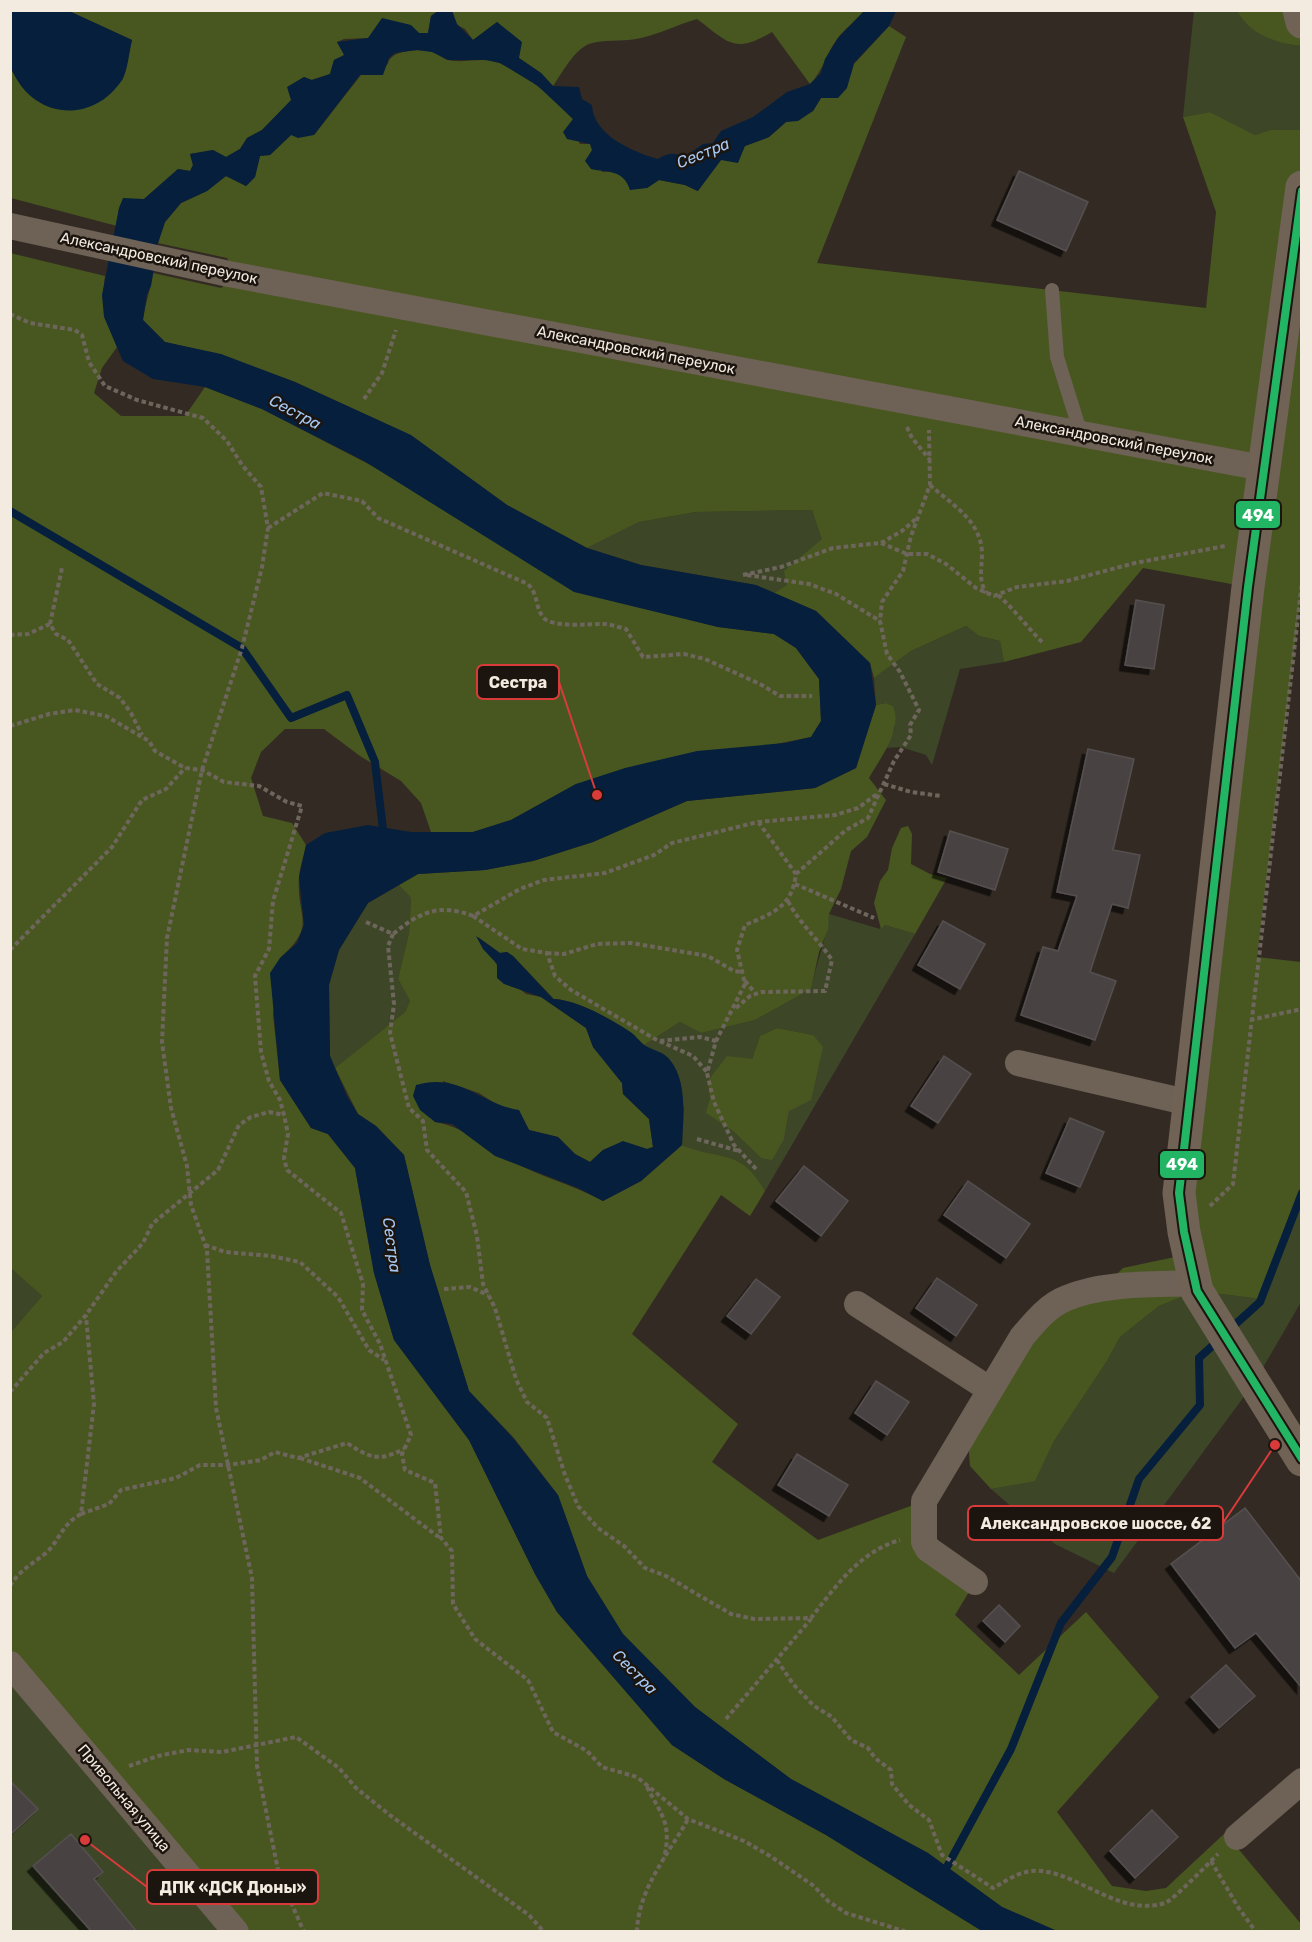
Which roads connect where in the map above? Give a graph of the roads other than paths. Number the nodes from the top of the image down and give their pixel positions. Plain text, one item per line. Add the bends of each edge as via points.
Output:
1 (1299, 10) edge
2 (1302, 22) edge
3 (1302, 187) edge
4 (10, 226) edge
5 (1052, 290) dead end
6 (1081, 434) junction
7 (1263, 468) junction
8 (1018, 1063) dead end
9 (1190, 1103) junction
10 (1202, 1296) junction
11 (857, 1304) dead end
12 (989, 1389) junction
13 (1302, 1460) edge
14 (975, 1582) dead end
15 (10, 1664) edge
16 (1302, 1781) edge
17 (1237, 1837) road end
18 (236, 1932) edge

1 - 2 street
3 - 7 street
4 - 6 street, Александровский переулок via 220,272
5 - 6 lane via 1057,357
6 - 7 street, Александровский переулок
7 - 9 street
8 - 9 street
9 - 10 street via 1179,1193 1184,1232
10 - 12 street via 1101,1290 1066,1298 1041,1316 1022,1337
10 - 13 street
11 - 12 street
12 - 14 street via 924,1501 924,1542 928,1549
15 - 18 street, Привольная улица
16 - 17 street

